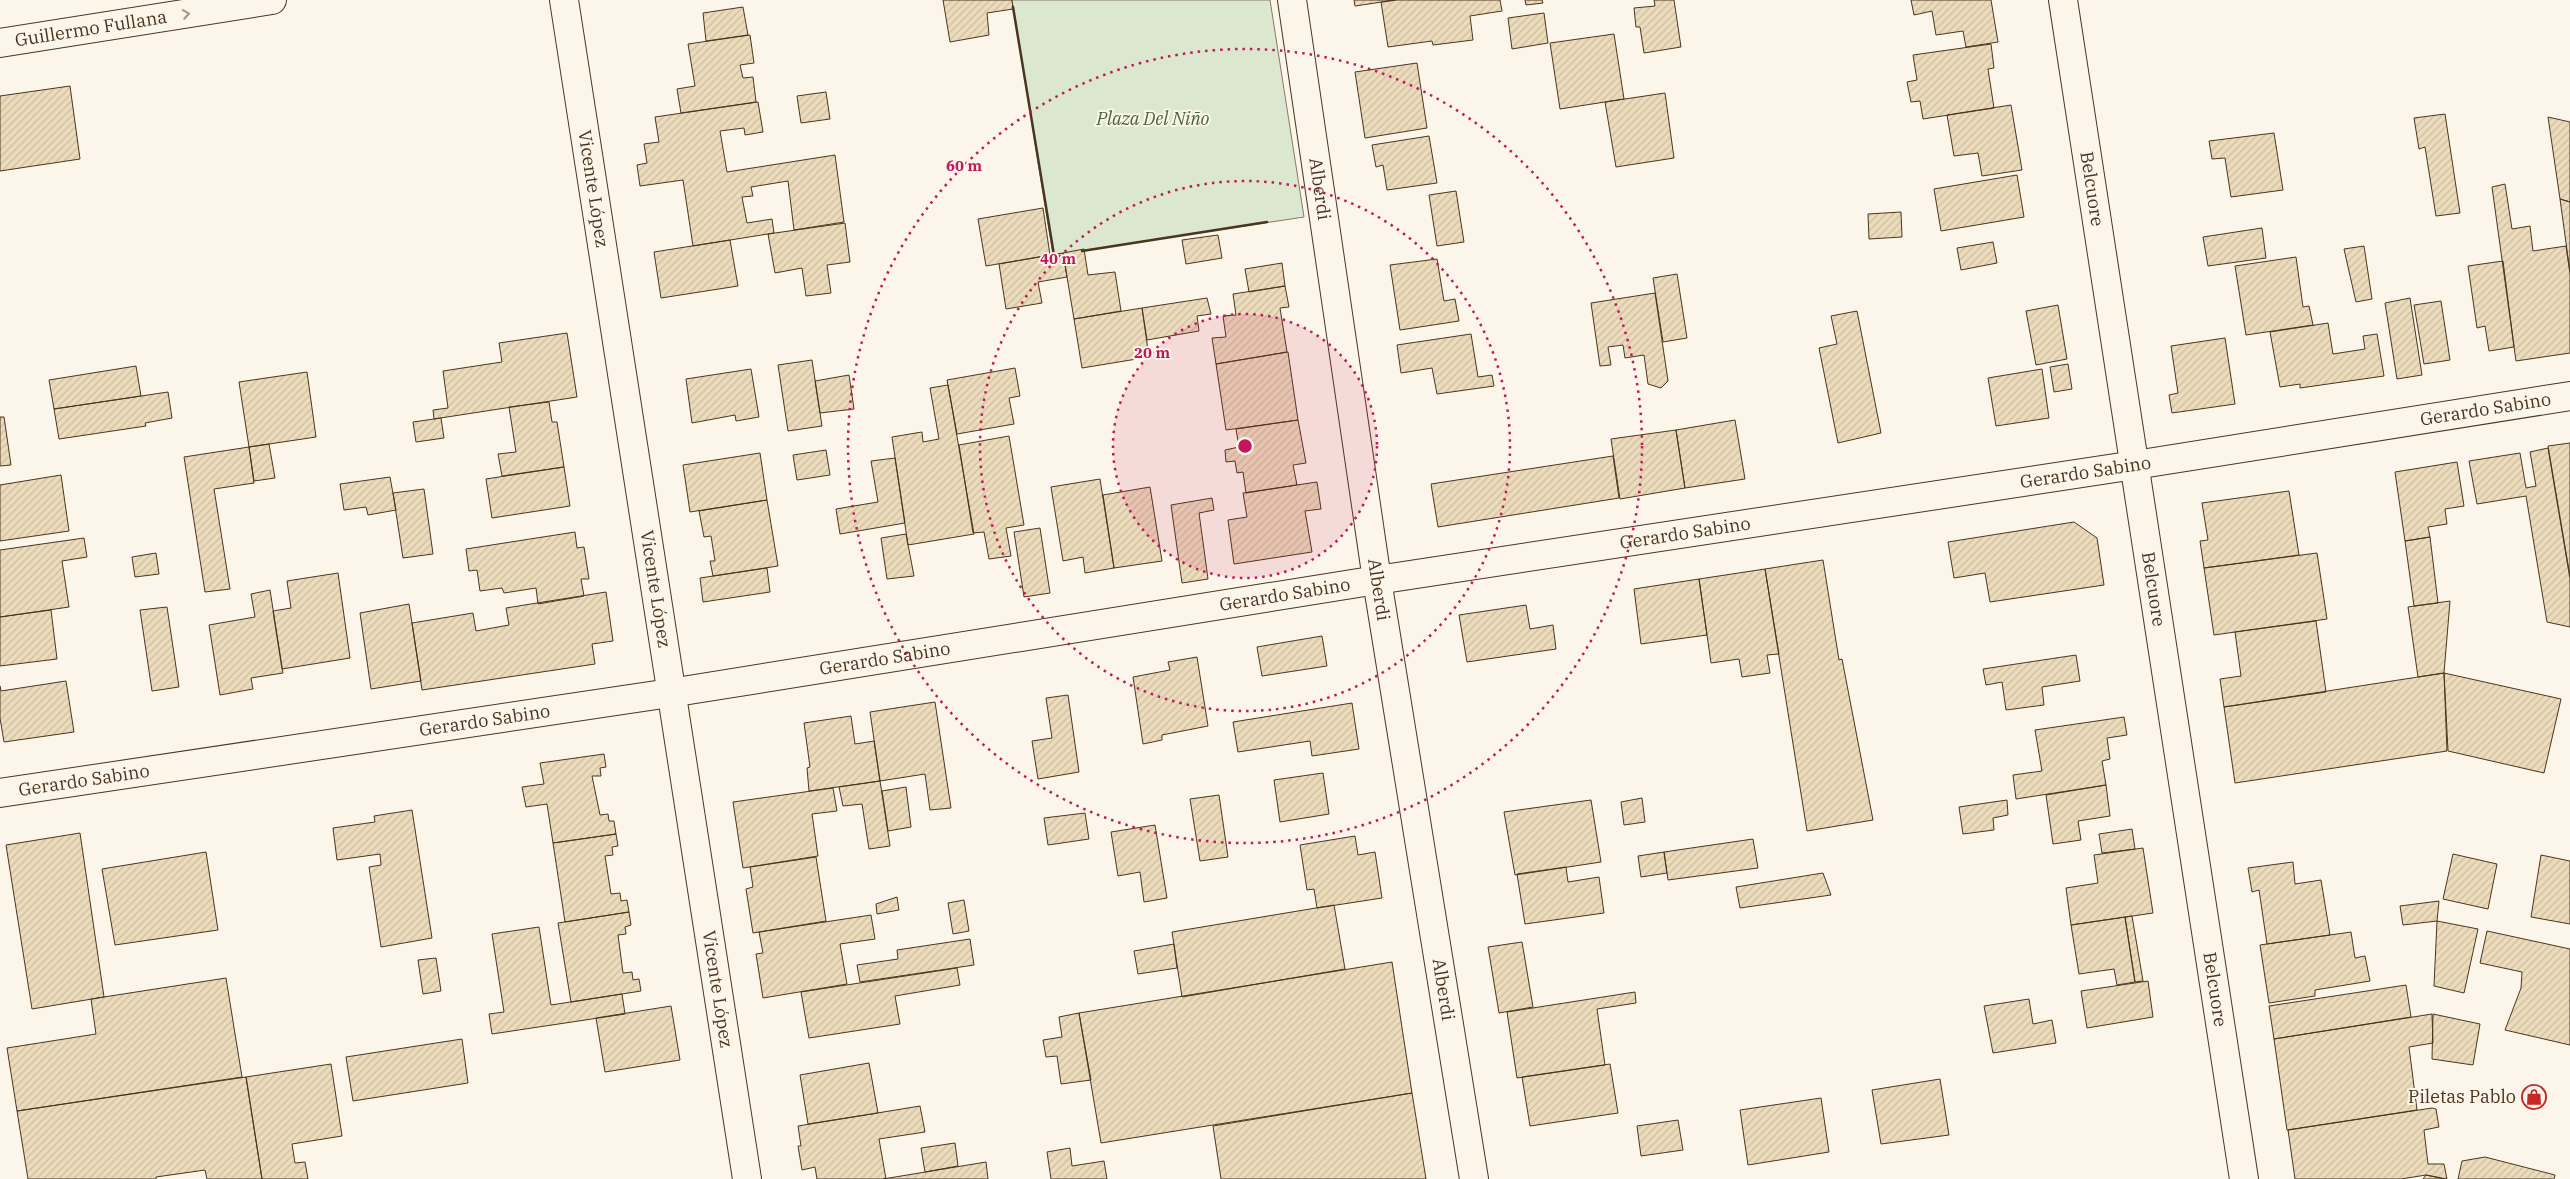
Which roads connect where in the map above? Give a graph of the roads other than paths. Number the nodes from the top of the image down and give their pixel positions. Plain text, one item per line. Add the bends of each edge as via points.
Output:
1 (272, 0) edge
2 (564, 0) edge
3 (1292, 0) edge
4 (2063, 0) edge
5 (0, 43) edge
6 (2570, 396) edge
7 (2135, 465) junction
8 (1377, 580) junction
9 (670, 693) junction
10 (0, 793) edge
11 (747, 1179) edge
12 (1474, 1179) edge
13 (2244, 1179) edge

5 -> 1 street, Guillermo Fullana
2 - 9 street, Vicente López
3 - 8 street, Alberdi
4 - 7 street, Belcuore
6 - 7 street, Gerardo Sabino
7 - 8 street, Gerardo Sabino
7 - 13 street, Belcuore
8 - 9 street, Gerardo Sabino
8 - 12 street, Alberdi
9 - 10 street, Gerardo Sabino
9 - 11 street, Vicente López

